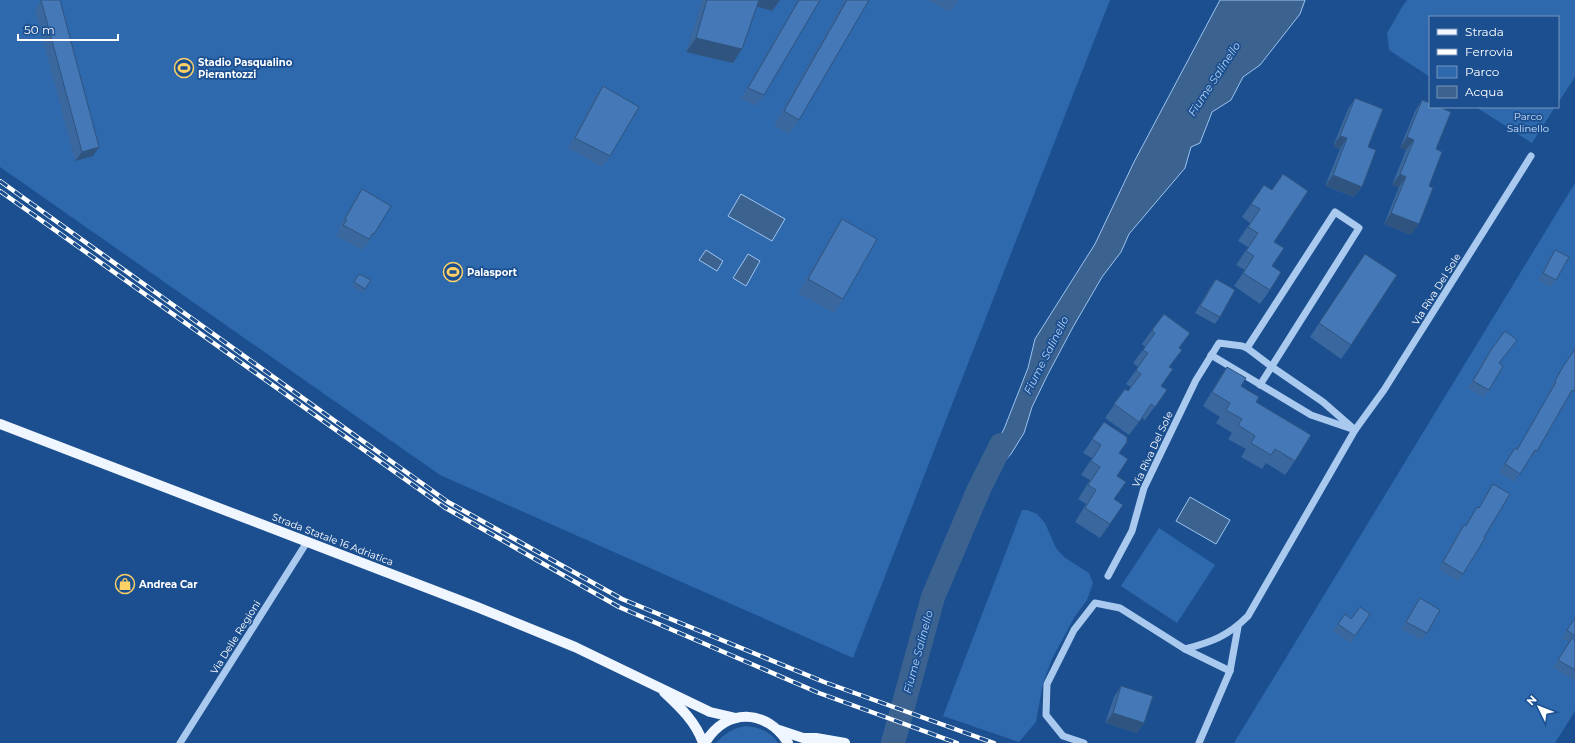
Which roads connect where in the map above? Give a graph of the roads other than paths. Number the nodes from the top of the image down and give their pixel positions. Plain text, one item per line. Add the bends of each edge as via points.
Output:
1 (1531, 156) dead end
2 (1246, 348) junction
3 (1211, 355) junction
4 (1272, 368) junction
5 (1260, 385) junction
6 (0, 424) edge
7 (1355, 430) junction
8 (307, 542) junction
9 (1108, 576) dead end
10 (1238, 626) junction
11 (1185, 649) junction
12 (1230, 670) junction
13 (655, 684) junction
14 (736, 718) junction
15 (779, 730) junction
16 (180, 743) edge
17 (704, 743) edge
18 (788, 743) edge
19 (845, 743) edge
20 (1084, 743) edge
21 (1199, 743) edge

1 - 7 street, Via Riva Del Sole via 1384,390
2 - 3 street, Via Riva Del Sole via 1219,343
2 - 4 street, Via Riva Del Sole
2 - 4 street via 1335,212 1359,228
3 - 5 street
3 - 9 street, Via Riva Del Sole via 1196,380 1144,488 1132,531
4 - 5 street
4 - 7 street, Via Riva Del Sole via 1323,402
5 - 7 street via 1311,415
6 - 8 main road, Strada Statale 16 Adriatica
7 - 10 street, Via Riva Del Sole via 1248,616
8 - 13 main road, Strada Statale 16 Adriatica via 477,607 575,647
8 - 16 street, Via Delle Regioni
10 - 11 street, Via Riva Del Sole via 1214,641
10 - 12 street
11 - 12 street
11 - 20 street via 1120,608 1095,603 1074,630 1047,684 1046,715 1063,736
12 - 21 street
13 - 14 main road, Strada Statale 16 Adriatica via 710,712
13 - 17 main road, Strada Statale 16 Adriatica via 681,708
14 - 15 main road, Strada Statale 16 Adriatica via 752,717 766,721
14 - 17 main road, Strada Statale 16 Adriatica via 722,724
15 - 18 main road, Strada Statale 16 Adriatica
15 - 19 main road, Strada Statale 16 Adriatica via 803,738

